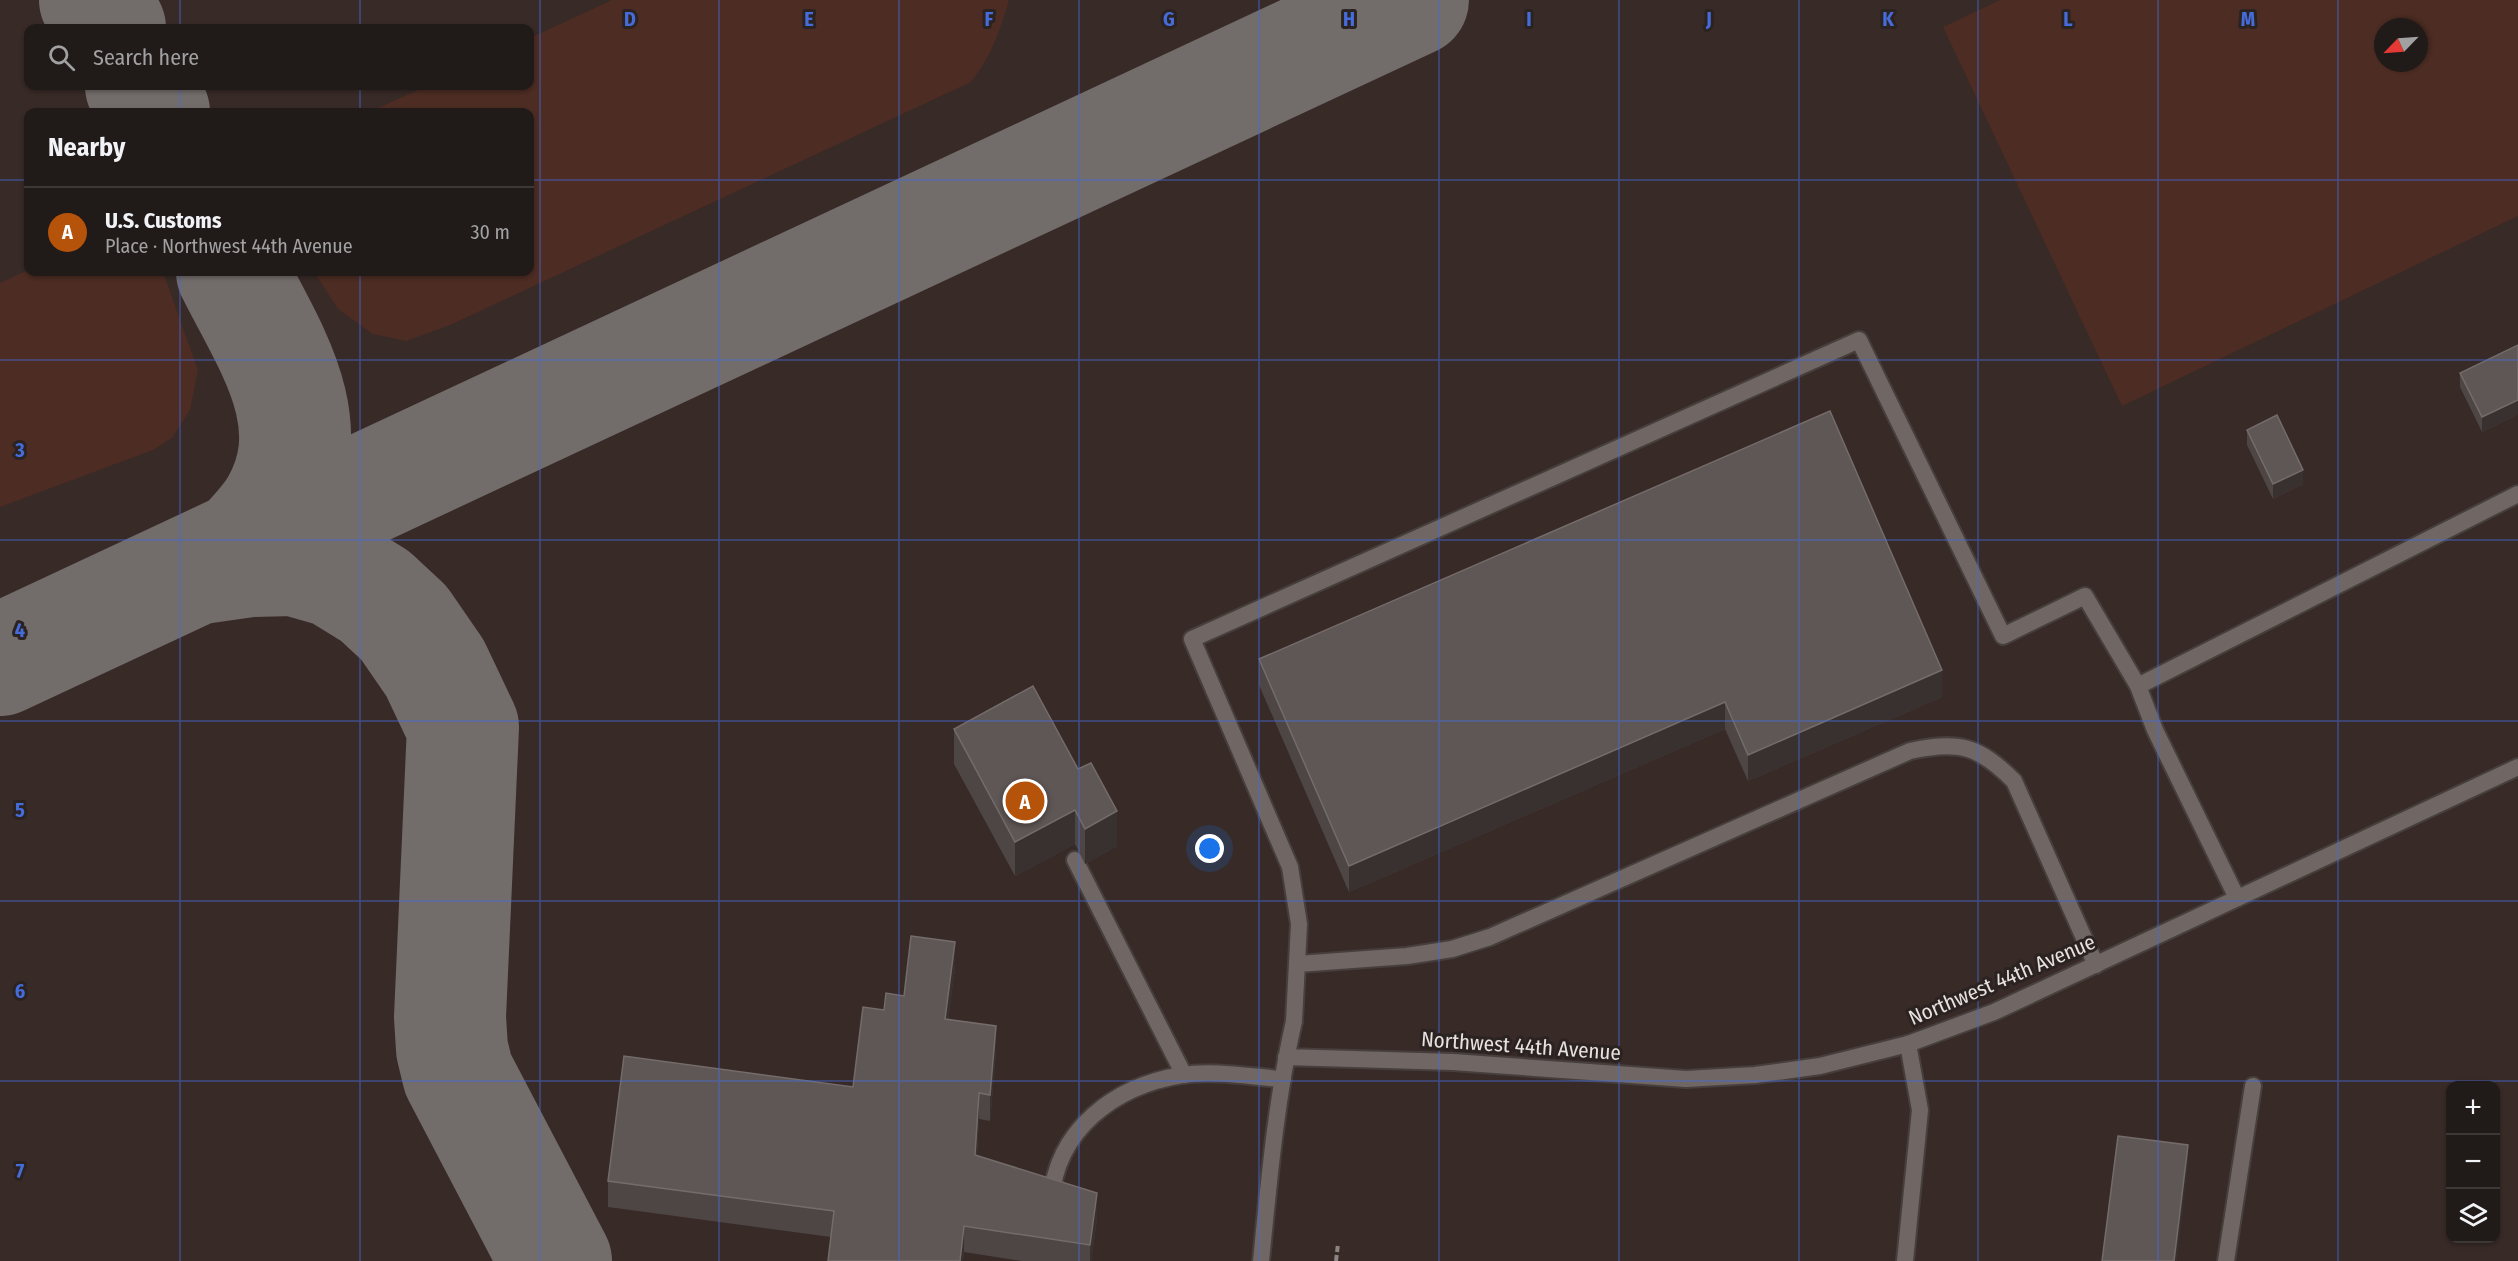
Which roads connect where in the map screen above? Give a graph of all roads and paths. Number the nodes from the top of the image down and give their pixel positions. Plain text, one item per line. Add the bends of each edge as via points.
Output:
1 (2518, 494) edge
2 (2138, 686) junction
3 (2518, 767) edge
4 (1075, 860) edge
5 (2237, 898) junction
6 (1298, 964) junction
7 (2096, 965) junction
8 (1908, 1044) junction
9 (1286, 1057) junction
10 (1184, 1075) junction
11 (1283, 1079) junction
12 (2253, 1086) dead end
13 (1051, 1204) edge
14 (1338, 1244) dead end
15 (1261, 1261) edge
16 (1336, 1261) edge
17 (1905, 1261) edge
18 (2226, 1261) edge

1 - 2 street
2 - 5 street via 2155,730
2 - 6 street via 2085,596 2003,636 1859,340 1192,639 1290,867 1299,924
3 - 5 street, Northwest 44th Avenue
4 - 10 street
5 - 7 street, Northwest 44th Avenue
6 - 7 street via 1407,957 1490,937 1910,751 1938,745 1967,748 1993,760 2014,781
6 - 9 street via 1294,1021
7 - 8 street, Northwest 44th Avenue via 1994,1012
8 - 9 street, Northwest 44th Avenue via 1820,1066 1686,1079 1453,1062
8 - 17 street via 1920,1110
9 - 11 street
10 - 11 street
10 - 13 street via 1150,1082 1115,1098 1090,1117 1067,1144 1053,1179
11 - 15 street via 1270,1160
12 - 18 street
14 - 16 path

